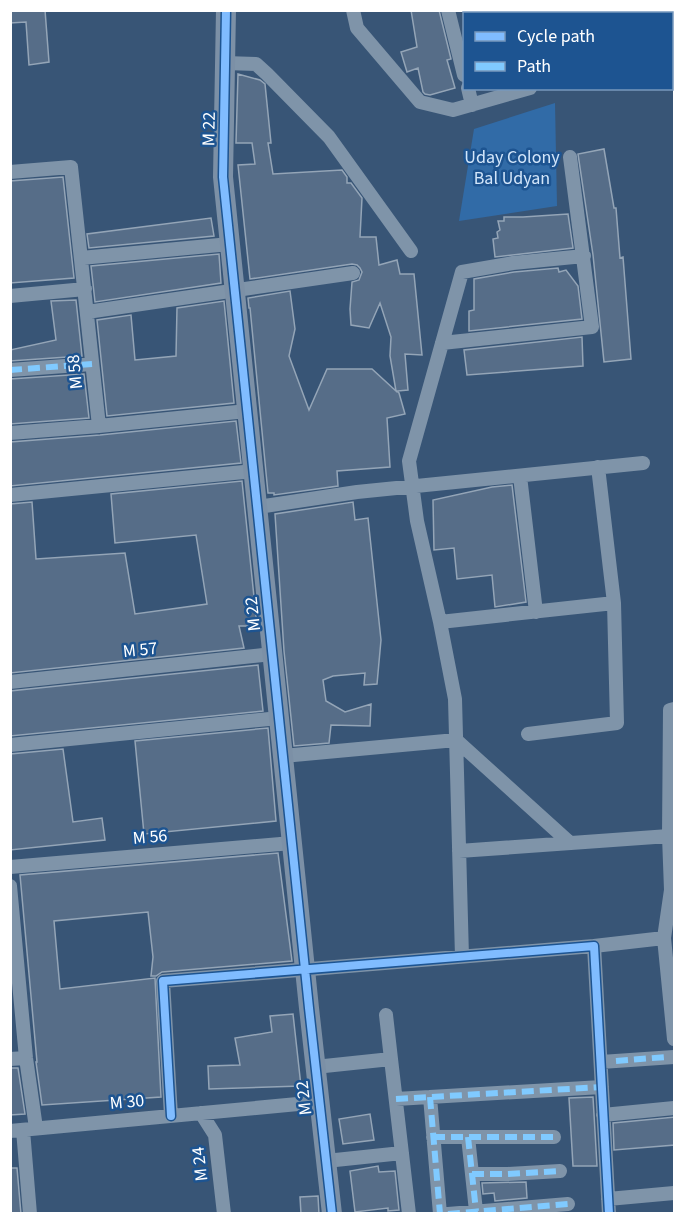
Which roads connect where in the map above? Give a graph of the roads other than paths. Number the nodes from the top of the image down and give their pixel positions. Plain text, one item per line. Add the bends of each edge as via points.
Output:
1 (226, 10) edge
2 (353, 10) edge
3 (448, 10) edge
4 (552, 10) edge
5 (542, 12) edge
6 (225, 63) junction
7 (463, 67) edge
8 (468, 90) edge
9 (523, 90) edge
10 (472, 105) junction
11 (570, 157) dead end
12 (10, 172) edge
13 (230, 244) junction
14 (411, 251) dead end
15 (584, 256) junction
16 (81, 258) junction
17 (353, 273) dead end
18 (85, 289) junction
19 (235, 290) junction
20 (10, 296) edge
21 (87, 312) junction
22 (442, 344) junction
23 (92, 364) junction
24 (10, 370) edge
25 (247, 411) junction
26 (99, 426) junction
27 (10, 433) edge
28 (643, 464) dead end
29 (598, 467) junction
30 (254, 471) junction
31 (520, 476) junction
32 (413, 487) junction
33 (10, 495) edge
34 (258, 507) junction
35 (614, 603) junction
36 (536, 612) junction
37 (440, 622) junction
38 (272, 654) junction
39 (10, 682) edge
40 (675, 709) edge
41 (279, 718) junction
42 (528, 734) dead end
43 (456, 740) junction
44 (10, 745) edge
45 (283, 756) junction
46 (669, 836) junction
47 (292, 843) junction
48 (570, 843) junction
49 (459, 851) junction
50 (10, 867) edge
51 (10, 886) edge
52 (664, 938) junction
53 (594, 946) junction
54 (462, 957) junction
55 (305, 969) junction
56 (671, 978) edge
57 (386, 1015) dead end
58 (675, 1040) edge
59 (675, 1057) edge
60 (26, 1058) junction
61 (10, 1059) edge
62 (391, 1059) junction
63 (601, 1062) junction
64 (315, 1067) junction
65 (602, 1087) junction
66 (430, 1097) junction
67 (396, 1099) junction
68 (320, 1102) junction
69 (675, 1108) edge
70 (201, 1113) junction
71 (603, 1115) junction
72 (171, 1116) junction
73 (23, 1130) edge
74 (433, 1137) junction
75 (468, 1137) junction
76 (554, 1137) dead end
77 (402, 1153) junction
78 (326, 1161) junction
79 (560, 1171) dead end
80 (472, 1174) junction
81 (675, 1193) edge
82 (568, 1204) dead end
83 (609, 1206) edge
84 (476, 1211) junction
85 (30, 1214) edge
86 (224, 1214) edge
87 (332, 1214) edge
88 (409, 1214) edge
89 (440, 1214) edge
90 (448, 1214) edge

1 - 6 street, M 22
2 - 10 street via 357,28 420,102 453,110
3 - 7 street
4 - 5 street
6 - 13 street, M 22 via 223,177
6 - 14 street via 256,64 329,137
8 - 10 street
9 - 10 street
11 - 15 street
12 - 16 street, M 58 via 71,167
13 - 16 street
13 - 19 street, M 22
15 - 22 street via 462,272
15 - 22 street via 592,327
16 - 18 street, M 58
17 - 19 street
18 - 20 street
18 - 21 street, M 58
19 - 21 street
19 - 25 street, M 22
21 - 23 street, M 58
22 - 32 street via 409,461
23 - 24 street
23 - 26 street, M 58
25 - 26 street
25 - 30 street, M 22
26 - 27 street
28 - 29 street
29 - 31 street
29 - 35 street
30 - 33 street
30 - 34 street, M 22
31 - 32 street
31 - 36 street
32 - 34 street
32 - 37 street
34 - 38 street, M 22
35 - 36 street
35 - 42 street via 617,723
36 - 37 street
37 - 43 street via 455,699
38 - 39 street, M 57
38 - 41 street, M 22
40 - 46 street via 670,710
41 - 44 street
41 - 45 street, M 22
43 - 45 street
43 - 48 street
43 - 49 street
45 - 47 street, M 22
46 - 48 street
46 - 52 street via 671,890
47 - 50 street, M 56
47 - 55 street, M 22
48 - 49 street
49 - 54 street
51 - 60 street
52 - 53 street
52 - 56 street
53 - 54 street
53 - 63 street
54 - 55 street
55 - 64 street, M 22
55 - 72 street via 163,981
56 - 58 street
57 - 62 street
59 - 63 street
60 - 61 street
60 - 73 street
62 - 64 street
62 - 67 street
63 - 65 street
64 - 68 street, M 22
65 - 66 street
65 - 71 street
66 - 67 street
66 - 74 street
67 - 77 street
68 - 70 street, M 30
68 - 78 street, M 22
69 - 71 street
70 - 72 street, M 30
70 - 86 street, M 24 via 214,1135
71 - 83 street
72 - 73 street, M 30
73 - 85 street
74 - 75 street
74 - 89 street
75 - 76 street
75 - 80 street
77 - 78 street
77 - 88 street
78 - 87 street, M 22
79 - 80 street
80 - 84 street
81 - 83 street
82 - 84 street
84 - 90 street

